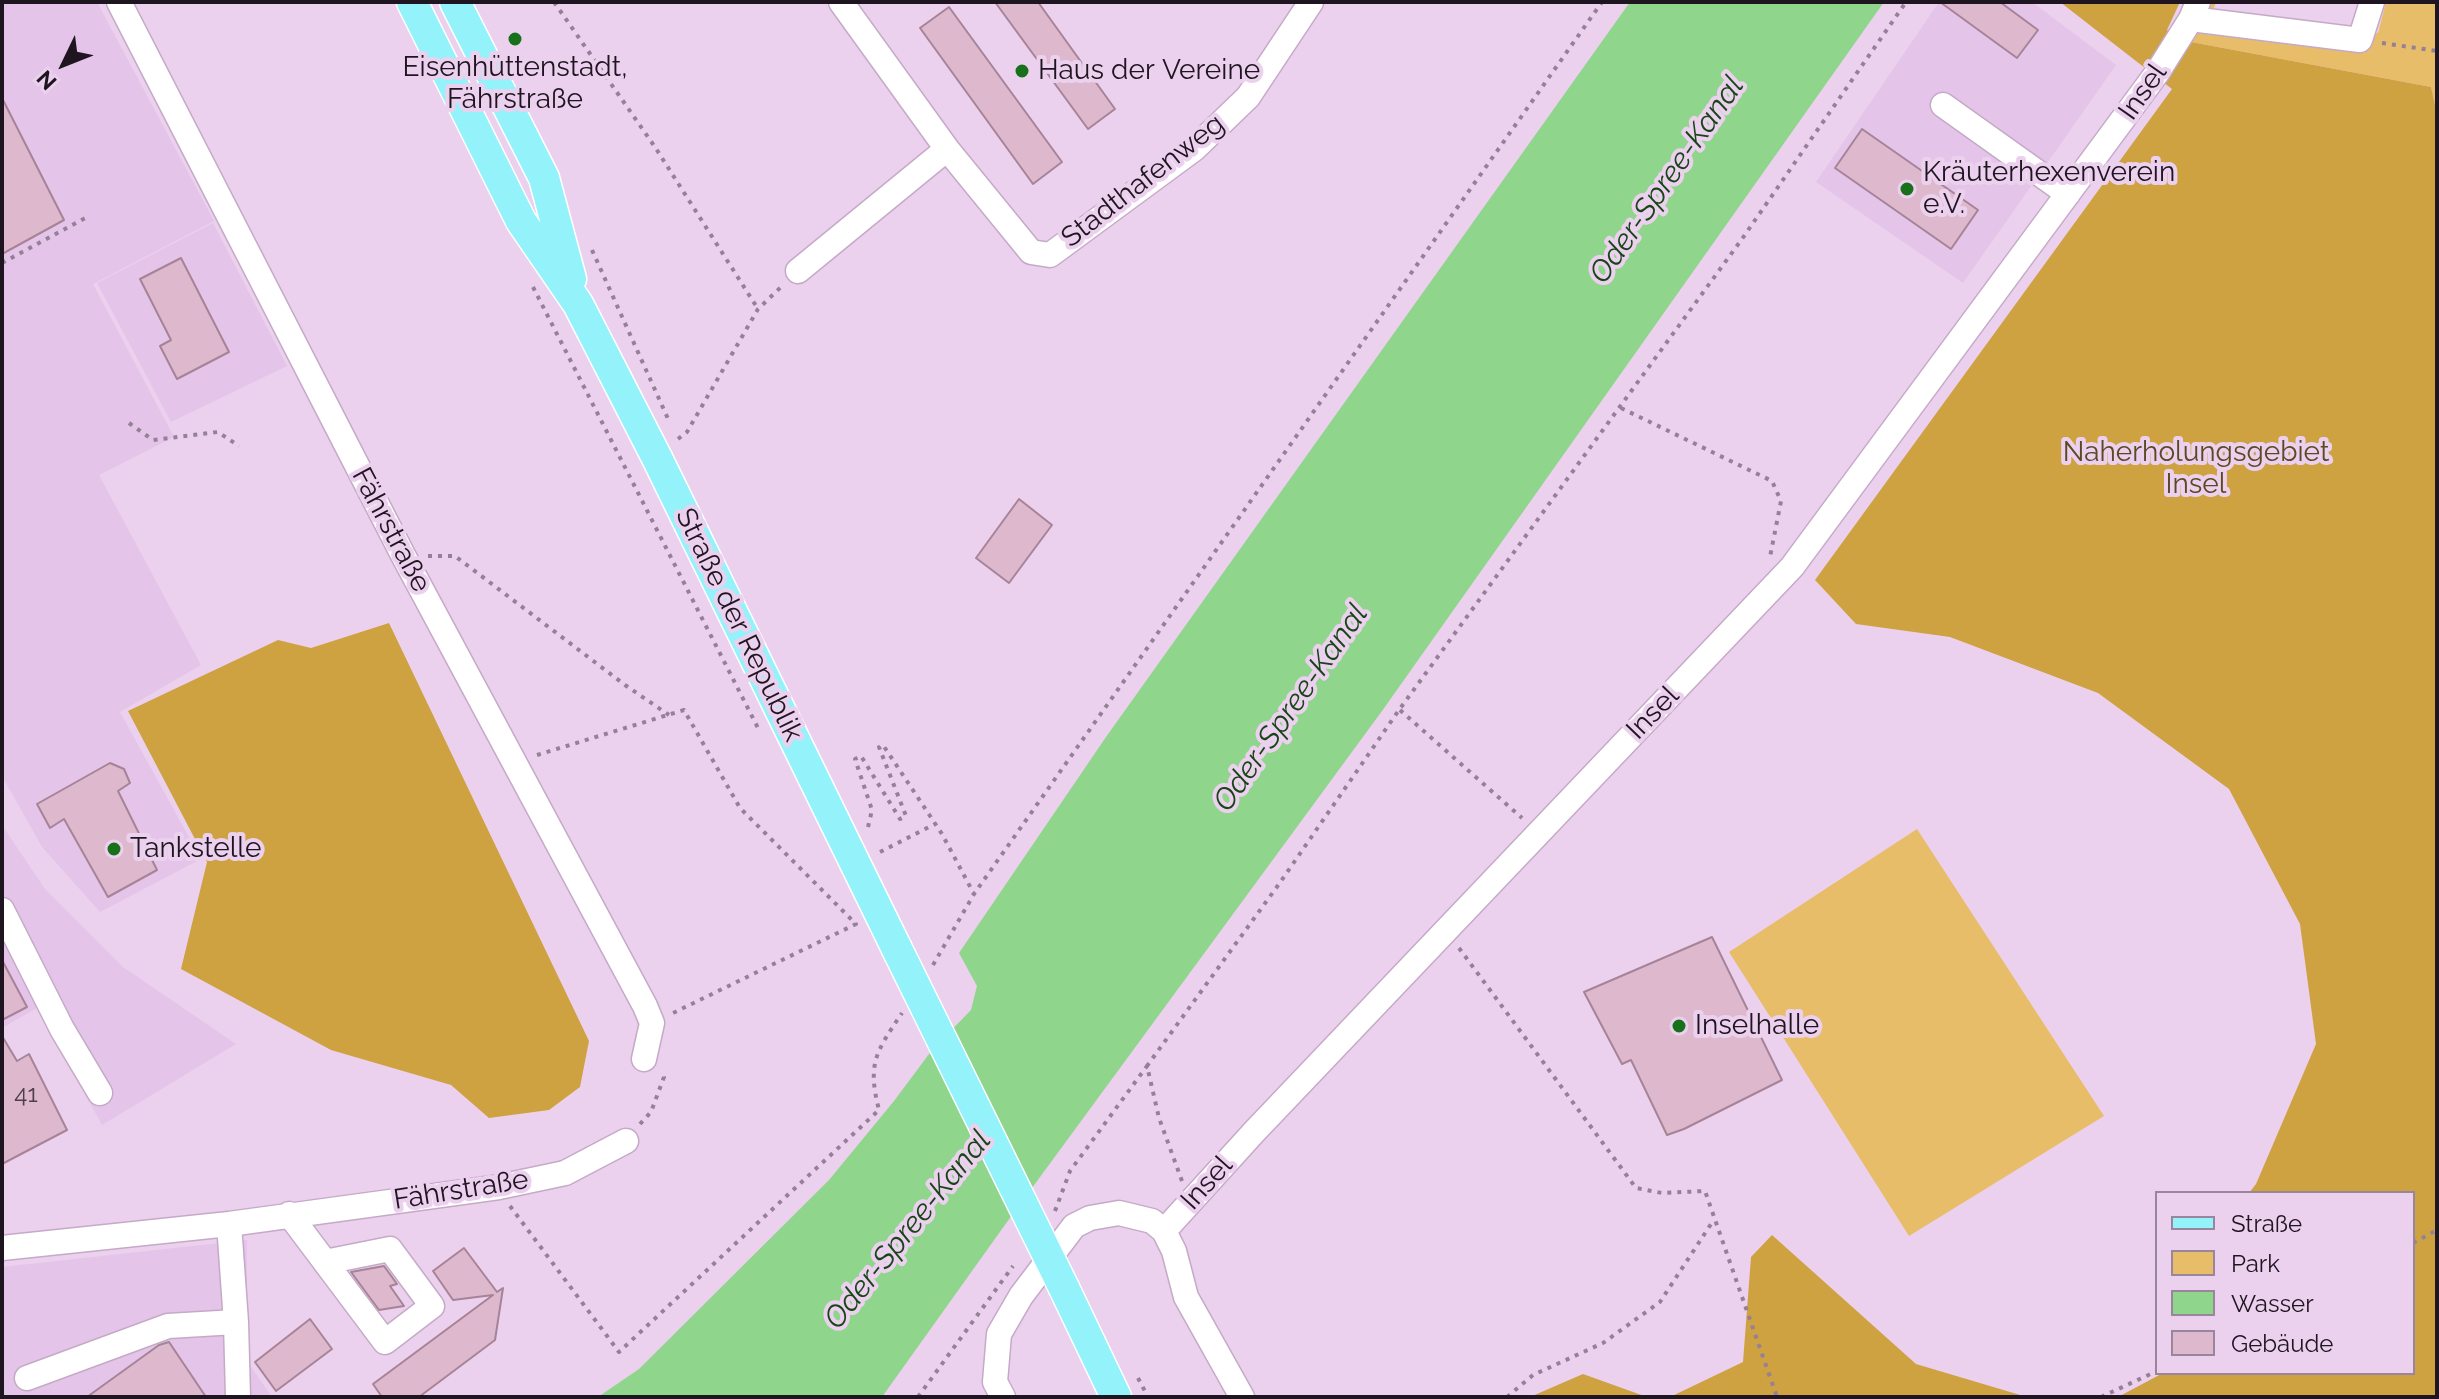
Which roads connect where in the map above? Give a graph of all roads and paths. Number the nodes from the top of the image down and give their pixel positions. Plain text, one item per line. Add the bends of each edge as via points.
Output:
1 (119, 2) edge
2 (412, 2) edge
3 (455, 2) edge
4 (554, 2) edge
5 (1311, 2) edge
6 (1602, 2) edge
7 (1906, 2) edge
8 (2372, 2) edge
9 (850, 5) edge
10 (2195, 11) edge
11 (2360, 40) junction
12 (2437, 51) edge
13 (1943, 105) dead end
14 (947, 149) junction
15 (2068, 194) junction
16 (87, 217) dead end
17 (588, 241) dead end
18 (2, 263) edge
19 (798, 271) joint
20 (531, 283) dead end
21 (578, 304) junction
22 (758, 309) junction
23 (1621, 407) junction
24 (129, 423) dead end
25 (671, 425) dead end
26 (678, 439) dead end
27 (239, 446) dead end
28 (403, 555) junction
29 (1768, 564) dead end
30 (1399, 710) junction
31 (669, 715) junction
32 (764, 741) dead end
33 (514, 762) junction
34 (861, 813) dead end
35 (935, 824) junction
36 (1539, 833) junction
37 (874, 840) dead end
38 (974, 894) junction
39 (2, 910) edge
40 (849, 910) dead end
41 (856, 924) junction
42 (1446, 930) junction
43 (932, 966) dead end
44 (908, 1002) dead end
45 (652, 1023) junction
46 (652, 1061) joint
47 (1147, 1066) junction
48 (100, 1093) dead end
49 (626, 1141) joint
50 (499, 1187) junction
51 (1190, 1202) junction
52 (289, 1214) junction
53 (1714, 1220) junction
54 (1051, 1221) dead end
55 (229, 1224) junction
56 (2437, 1230) edge
57 (1164, 1231) junction
58 (2415, 1242) edge
59 (2, 1248) edge
60 (325, 1262) dead end
61 (236, 1322) junction
62 (2155, 1372) edge
63 (27, 1378) dead end
64 (238, 1397) edge
65 (1003, 1397) edge
66 (1116, 1397) edge
67 (1242, 1397) edge
68 (1507, 1397) edge
69 (1777, 1397) edge
70 (2101, 1397) edge

1 - 28 street, Fährstraße
2 - 21 main road, Straße der Republik via 521,221
3 - 21 main road, Straße der Republik via 544,178
4 - 22 path
5 - 14 street, Stadthafenweg via 1248,97 1205,139 1050,255 1031,252
6 - 38 path
7 - 23 path
8 - 11 street
9 - 14 street, Stadthafenweg
10 - 11 street
10 - 15 street, Insel via 2157,73
11 - 12 path
13 - 15 street
14 - 19 street
15 - 36 street, Insel via 1792,567
16 - 18 path
17 - 25 path
19 - 22 path
20 - 32 path
21 - 66 main road, Straße der Republik, bridge
22 - 26 path
23 - 29 path via 1772,481 1781,501
23 - 30 path
24 - 27 path via 153,440 218,432
28 - 31 path via 455,556
28 - 33 street, Fährstraße
30 - 36 path
30 - 47 path
31 - 33 path
31 - 41 path via 684,710 740,808
33 - 45 street, Fährstraße
34 - 35 path via 868,827 872,810 855,759 861,756 900,819 906,816 879,747 883,745
35 - 37 path via 880,852
35 - 38 path
36 - 42 street, Insel
38 - 43 path
39 - 48 street
40 - 41 path
41 - 45 path
42 - 51 street, Insel
42 - 53 path via 1636,1188 1705,1191
44 - 50 path via 872,1069 879,1110 619,1352
45 - 46 street
46 - 49 path via 664,1077 651,1112
47 - 51 path via 1159,1118
47 - 54 path via 1070,1171
49 - 50 street, Fährstraße via 565,1173
50 - 52 street, Fährstraße
51 - 57 street, Insel
52 - 55 street, Fährstraße
52 - 60 street
53 - 68 path via 1660,1302 1603,1343 1533,1375
53 - 69 path
55 - 59 street, Fährstraße
55 - 61 street
56 - 58 path
57 - 65 street via 1152,1221 1119,1213 1074,1226 999,1334 995,1382
57 - 67 street, Insel via 1186,1297
61 - 63 street via 168,1326
61 - 64 street
62 - 70 path

